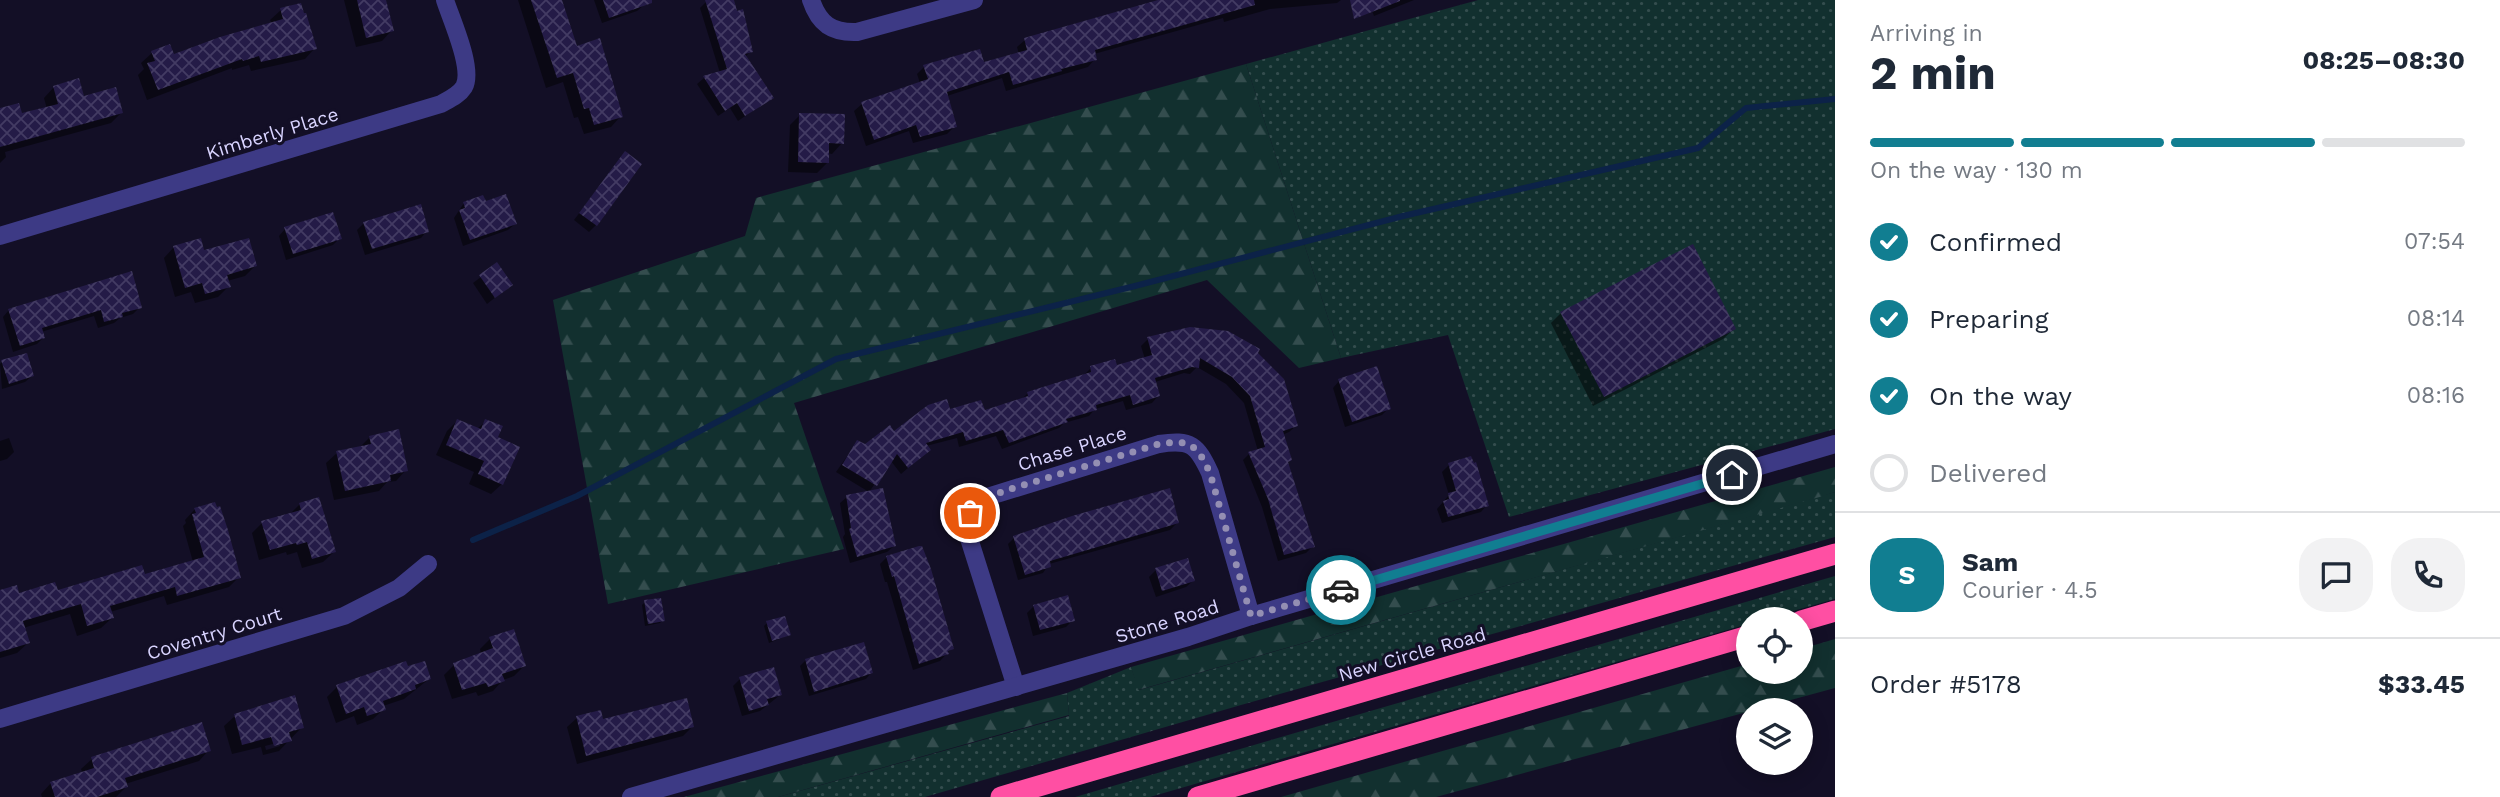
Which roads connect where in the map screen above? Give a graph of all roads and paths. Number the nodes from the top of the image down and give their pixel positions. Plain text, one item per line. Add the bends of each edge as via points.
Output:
1 (445, 0) edge
2 (811, 0) edge
3 (974, 0) edge
4 (0, 236) edge
5 (1835, 444) edge
6 (1835, 554) edge
7 (428, 564) dead end
8 (1835, 611) edge
9 (1251, 616) junction
10 (1813, 617) edge
11 (1736, 640) edge
12 (1016, 687) junction
13 (0, 719) edge
14 (631, 797) edge
15 (1002, 797) edge
16 (1198, 797) edge

1 - 4 street, Kimberly Place via 467,74 462,89 442,104
2 - 3 street via 826,25 846,33
5 - 9 street, Stone Road
6 - 15 highway, New Circle Road
7 - 13 street, Coventry Court via 400,588 344,616
8 - 10 highway
9 - 12 street, Stone Road
9 - 12 street, Chase Place via 1210,473 1196,447 1176,441 1159,444 1017,487 977,503 970,513 967,525
11 - 16 highway
12 - 14 street, Stone Road

